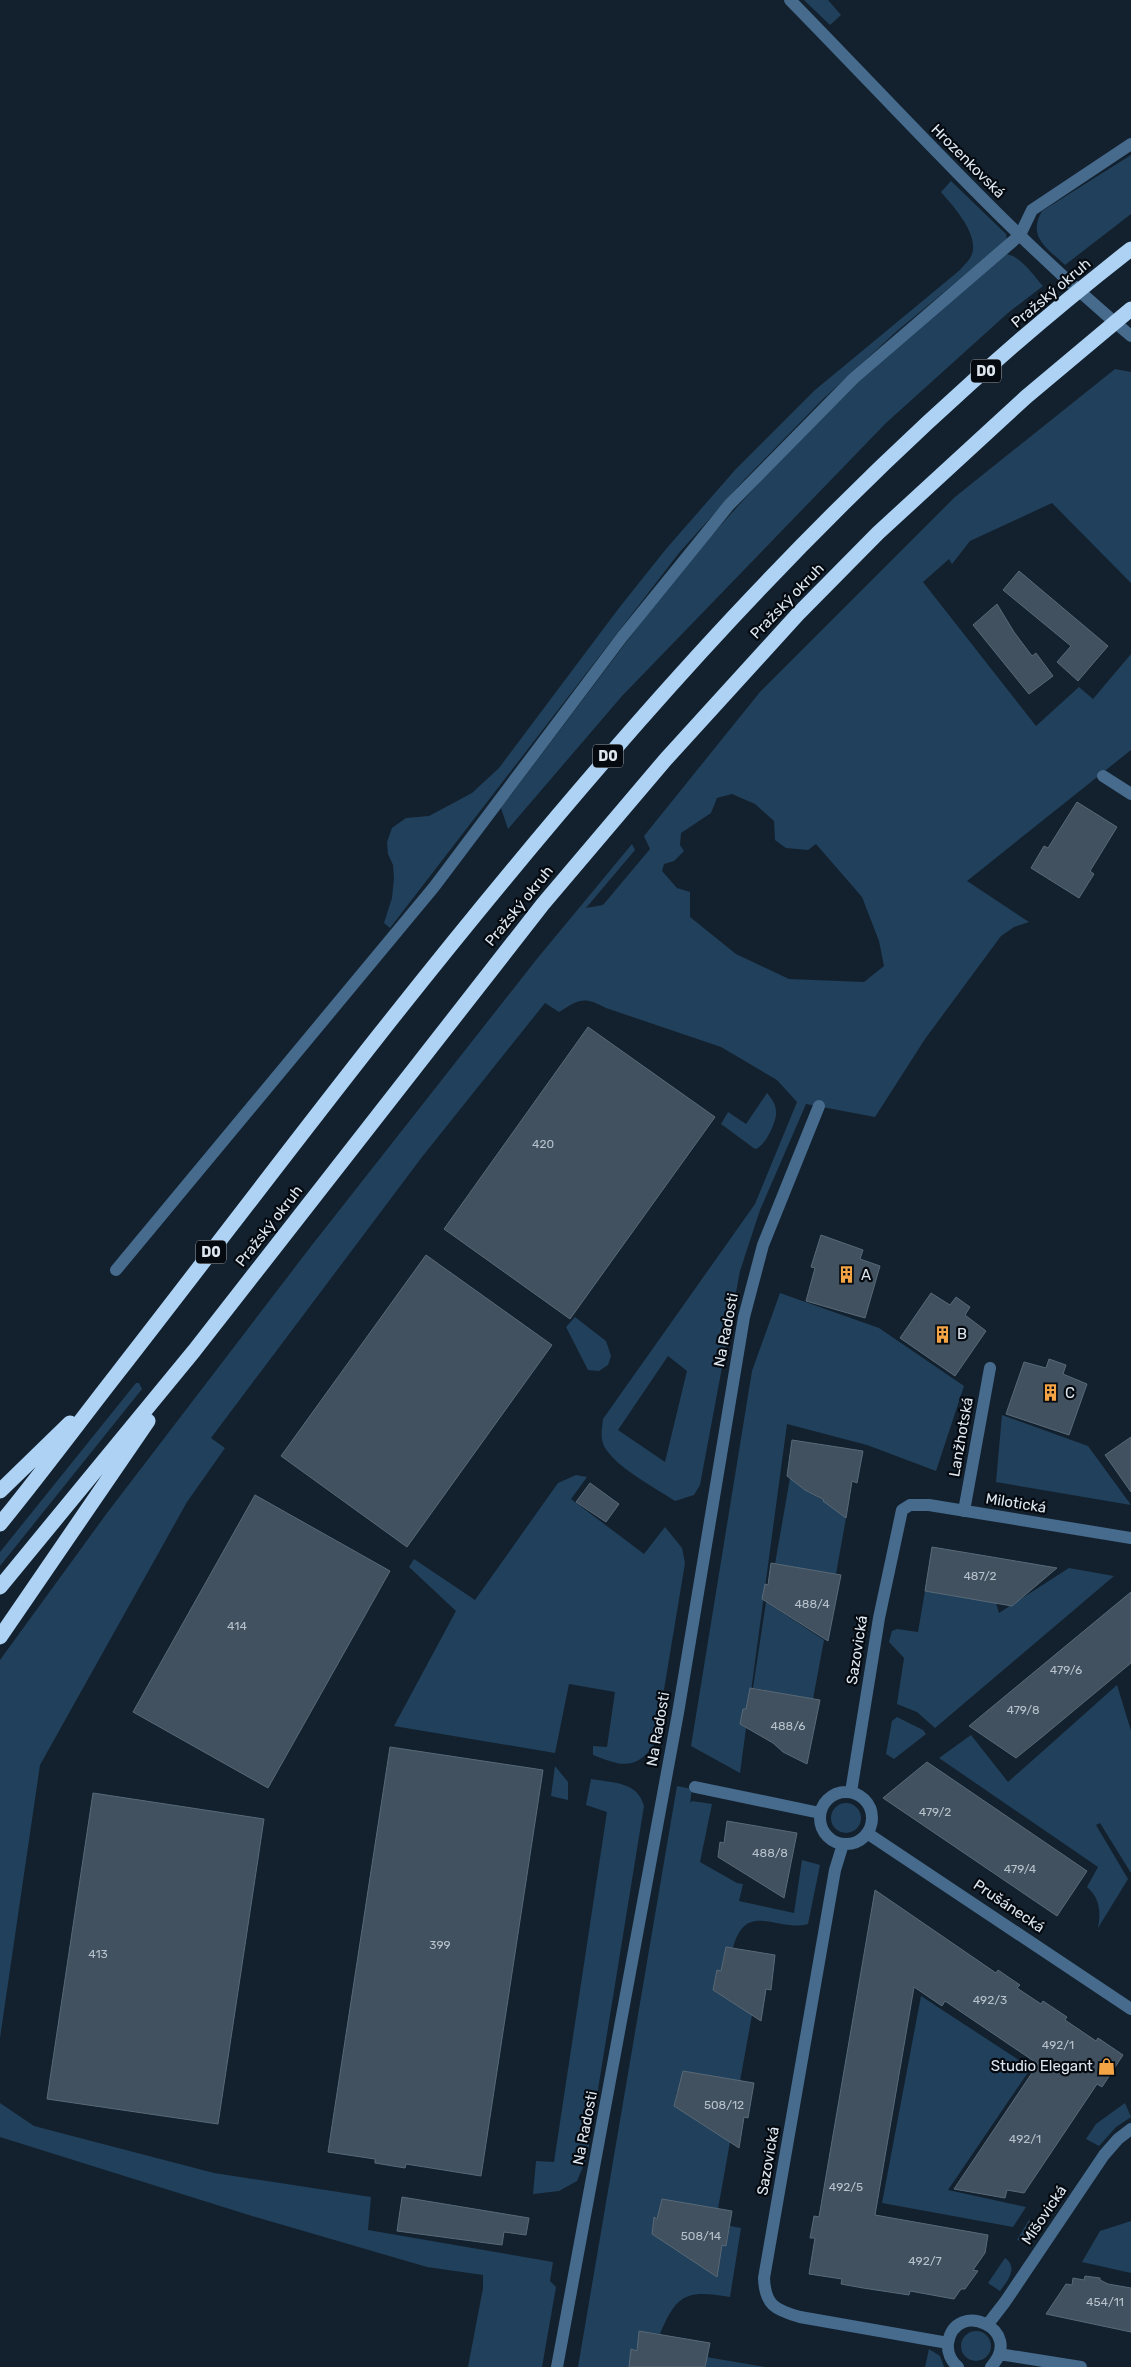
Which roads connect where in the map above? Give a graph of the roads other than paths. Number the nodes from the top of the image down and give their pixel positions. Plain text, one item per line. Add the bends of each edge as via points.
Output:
1 (790, 0) edge
2 (1131, 144) edge
3 (1020, 235) junction
4 (1129, 251) edge
5 (1131, 309) edge
6 (1131, 336) edge
7 (1103, 776) dead end
8 (1131, 794) edge
9 (819, 1106) dead end
10 (116, 1270) dead end
11 (194, 1351) junction
12 (990, 1368) dead end
13 (107, 1387) junction
14 (0, 1491) edge
15 (964, 1511) junction
16 (899, 1514) joint
17 (0, 1524) edge
18 (1131, 1538) edge
19 (0, 1587) edge
20 (0, 1637) edge
21 (695, 1788) dead end
22 (851, 1792) junction
23 (820, 1813) junction
24 (868, 1833) junction
25 (843, 1844) junction
26 (1131, 2009) edge
27 (1131, 2128) edge
28 (988, 2324) junction
29 (948, 2343) junction
30 (999, 2354) junction
31 (556, 2367) edge
32 (958, 2367) edge
33 (991, 2367) edge
34 (1081, 2367) edge

1 - 3 street, Hrozenkovská via 972,190
2 - 3 street via 1032,210
3 - 6 street, Hrozenkovská
3 - 10 street via 854,378 729,505 622,637 434,887
4 - 13 highway, Pražský okruh / D0 via 1043,321 849,496 630,729 378,1036
5 - 11 highway, Pražský okruh via 962,454 878,533 792,621 666,759 487,974
7 - 8 street
9 - 31 street, Na Radosti via 763,1244 744,1316 678,1713
11 - 19 highway, Pražský okruh
11 - 20 highway
12 - 15 street, Lanžhotská
13 - 14 highway
13 - 17 highway, Pražský okruh / D0
15 - 16 street, Milotická via 915,1504 906,1506
15 - 18 street, Milotická
16 - 22 street, Sazovická
21 - 23 street
22 - 23 street via 835,1794 823,1805
22 - 24 street via 866,1801 870,1808 872,1817
23 - 25 street via 822,1830
24 - 25 street via 857,1842
24 - 26 street, Prušánecká
25 - 29 street, Sazovická via 823,1938 764,2292 773,2306 800,2317
27 - 28 street, Míšovická via 1104,2154
28 - 29 street via 980,2321 963,2323 950,2335
28 - 30 street via 999,2337
29 - 32 street via 950,2358
30 - 33 street
30 - 34 street

